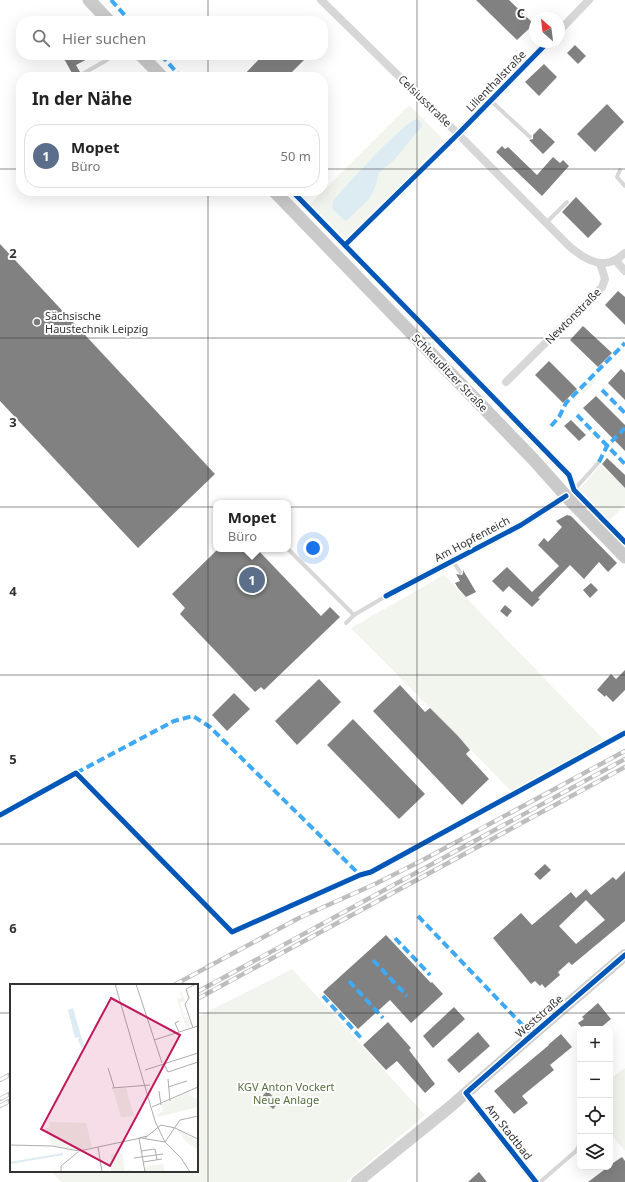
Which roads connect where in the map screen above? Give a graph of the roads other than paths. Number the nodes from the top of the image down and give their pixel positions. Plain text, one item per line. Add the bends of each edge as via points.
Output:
1 (88, 0) edge
2 (321, 0) edge
3 (590, 0) edge
4 (104, 16) edge
5 (565, 25) edge
6 (542, 48) edge
7 (107, 60) edge
8 (147, 60) edge
9 (87, 72) edge
10 (157, 72) edge
11 (491, 100) junction
12 (458, 134) junction
13 (530, 137) dead end
14 (620, 170) dead end
15 (625, 186) edge
16 (279, 196) edge
17 (567, 202) dead end
18 (546, 223) junction
19 (625, 253) edge
20 (615, 260) junction
21 (600, 263) junction
22 (625, 271) edge
23 (506, 382) dead end
24 (599, 462) dead end
25 (566, 496) junction
26 (291, 552) edge
27 (625, 557) edge
28 (453, 561) junction
29 (460, 572) dead end
30 (386, 596) joint
31 (354, 615) junction
32 (346, 623) dead end
33 (625, 955) edge
34 (466, 1093) junction
35 (577, 1149) edge
36 (357, 1182) edge
37 (536, 1182) edge
38 (540, 1182) edge

1 - 4 main road
2 - 12 street, Celsiusstraße
3 - 5 street
6 - 11 street, Lilienthalstraße
7 - 9 lane
8 - 10 main road
11 - 12 street, Lilienthalstraße
11 - 13 lane
12 - 18 street, Celsiusstraße
14 - 15 lane via 617,177
16 - 25 main road, Schkeuditzer Straße
17 - 18 lane
18 - 21 street, Celsiusstraße via 569,246 590,260
19 - 20 street
20 - 21 street
20 - 22 street
21 - 23 street, Newtonstraße via 605,279 602,287
24 - 25 lane
25 - 27 main road, Schkeuditzer Straße
25 - 28 street, Am Hopfenteich via 521,525
26 - 31 lane
28 - 29 lane
28 - 30 street, Am Hopfenteich
30 - 31 lane, Am Hopfenteich
31 - 32 lane, Am Hopfenteich
33 - 34 main road, Weststraße
34 - 36 main road, Weststraße
34 - 37 street, Am Stadtbad
35 - 38 lane

